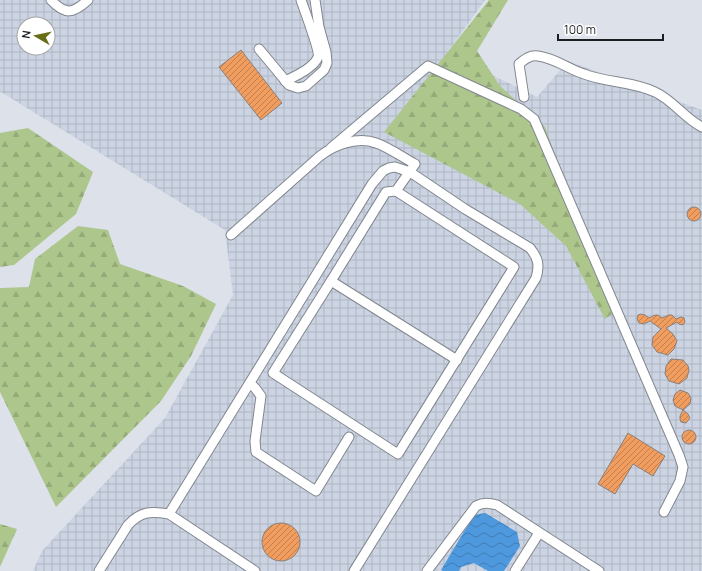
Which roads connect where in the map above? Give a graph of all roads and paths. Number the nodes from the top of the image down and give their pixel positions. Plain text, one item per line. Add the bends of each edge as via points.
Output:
1 (51, 0) edge
2 (88, 0) edge
3 (301, 0) edge
4 (315, 0) edge
5 (314, 27) junction
6 (259, 49) dead end
7 (285, 81) junction
8 (524, 97) dead end
9 (702, 127) edge
10 (331, 148) junction
11 (410, 172) junction
12 (396, 191) junction
13 (231, 234) dead end
14 (331, 281) junction
15 (457, 360) junction
16 (250, 383) junction
17 (349, 437) dead end
18 (664, 512) dead end
19 (169, 514) junction
20 (539, 533) junction
21 (243, 568) edge
22 (99, 571) edge
23 (255, 571) edge
24 (354, 571) edge
25 (427, 571) edge
26 (515, 571) edge
27 (599, 571) edge

1 - 2 street via 59,9 65,11 78,8
3 - 5 street
4 - 5 street
5 - 7 street via 318,53 316,62
5 - 7 street via 328,59 324,70 302,88 293,87
6 - 7 street
8 - 9 street via 519,64 526,58 537,56 556,60 583,74 602,80 628,83 656,92
10 - 11 street via 357,141 376,142 415,164
10 - 13 street
10 - 18 street via 428,66 521,108 534,119 683,467 680,481
11 - 12 street
11 - 16 street via 389,168 372,184
11 - 24 street via 530,248 536,255 539,269 536,278
12 - 14 street via 386,192
12 - 15 street via 514,267
14 - 15 street
14 - 15 street via 273,373 398,454
16 - 17 street via 261,396 255,440 256,452 316,492
16 - 19 street
19 - 21 street
19 - 22 street via 152,512 134,519
20 - 25 street via 498,505 481,503 469,514
20 - 26 street
20 - 27 street
21 - 23 street

